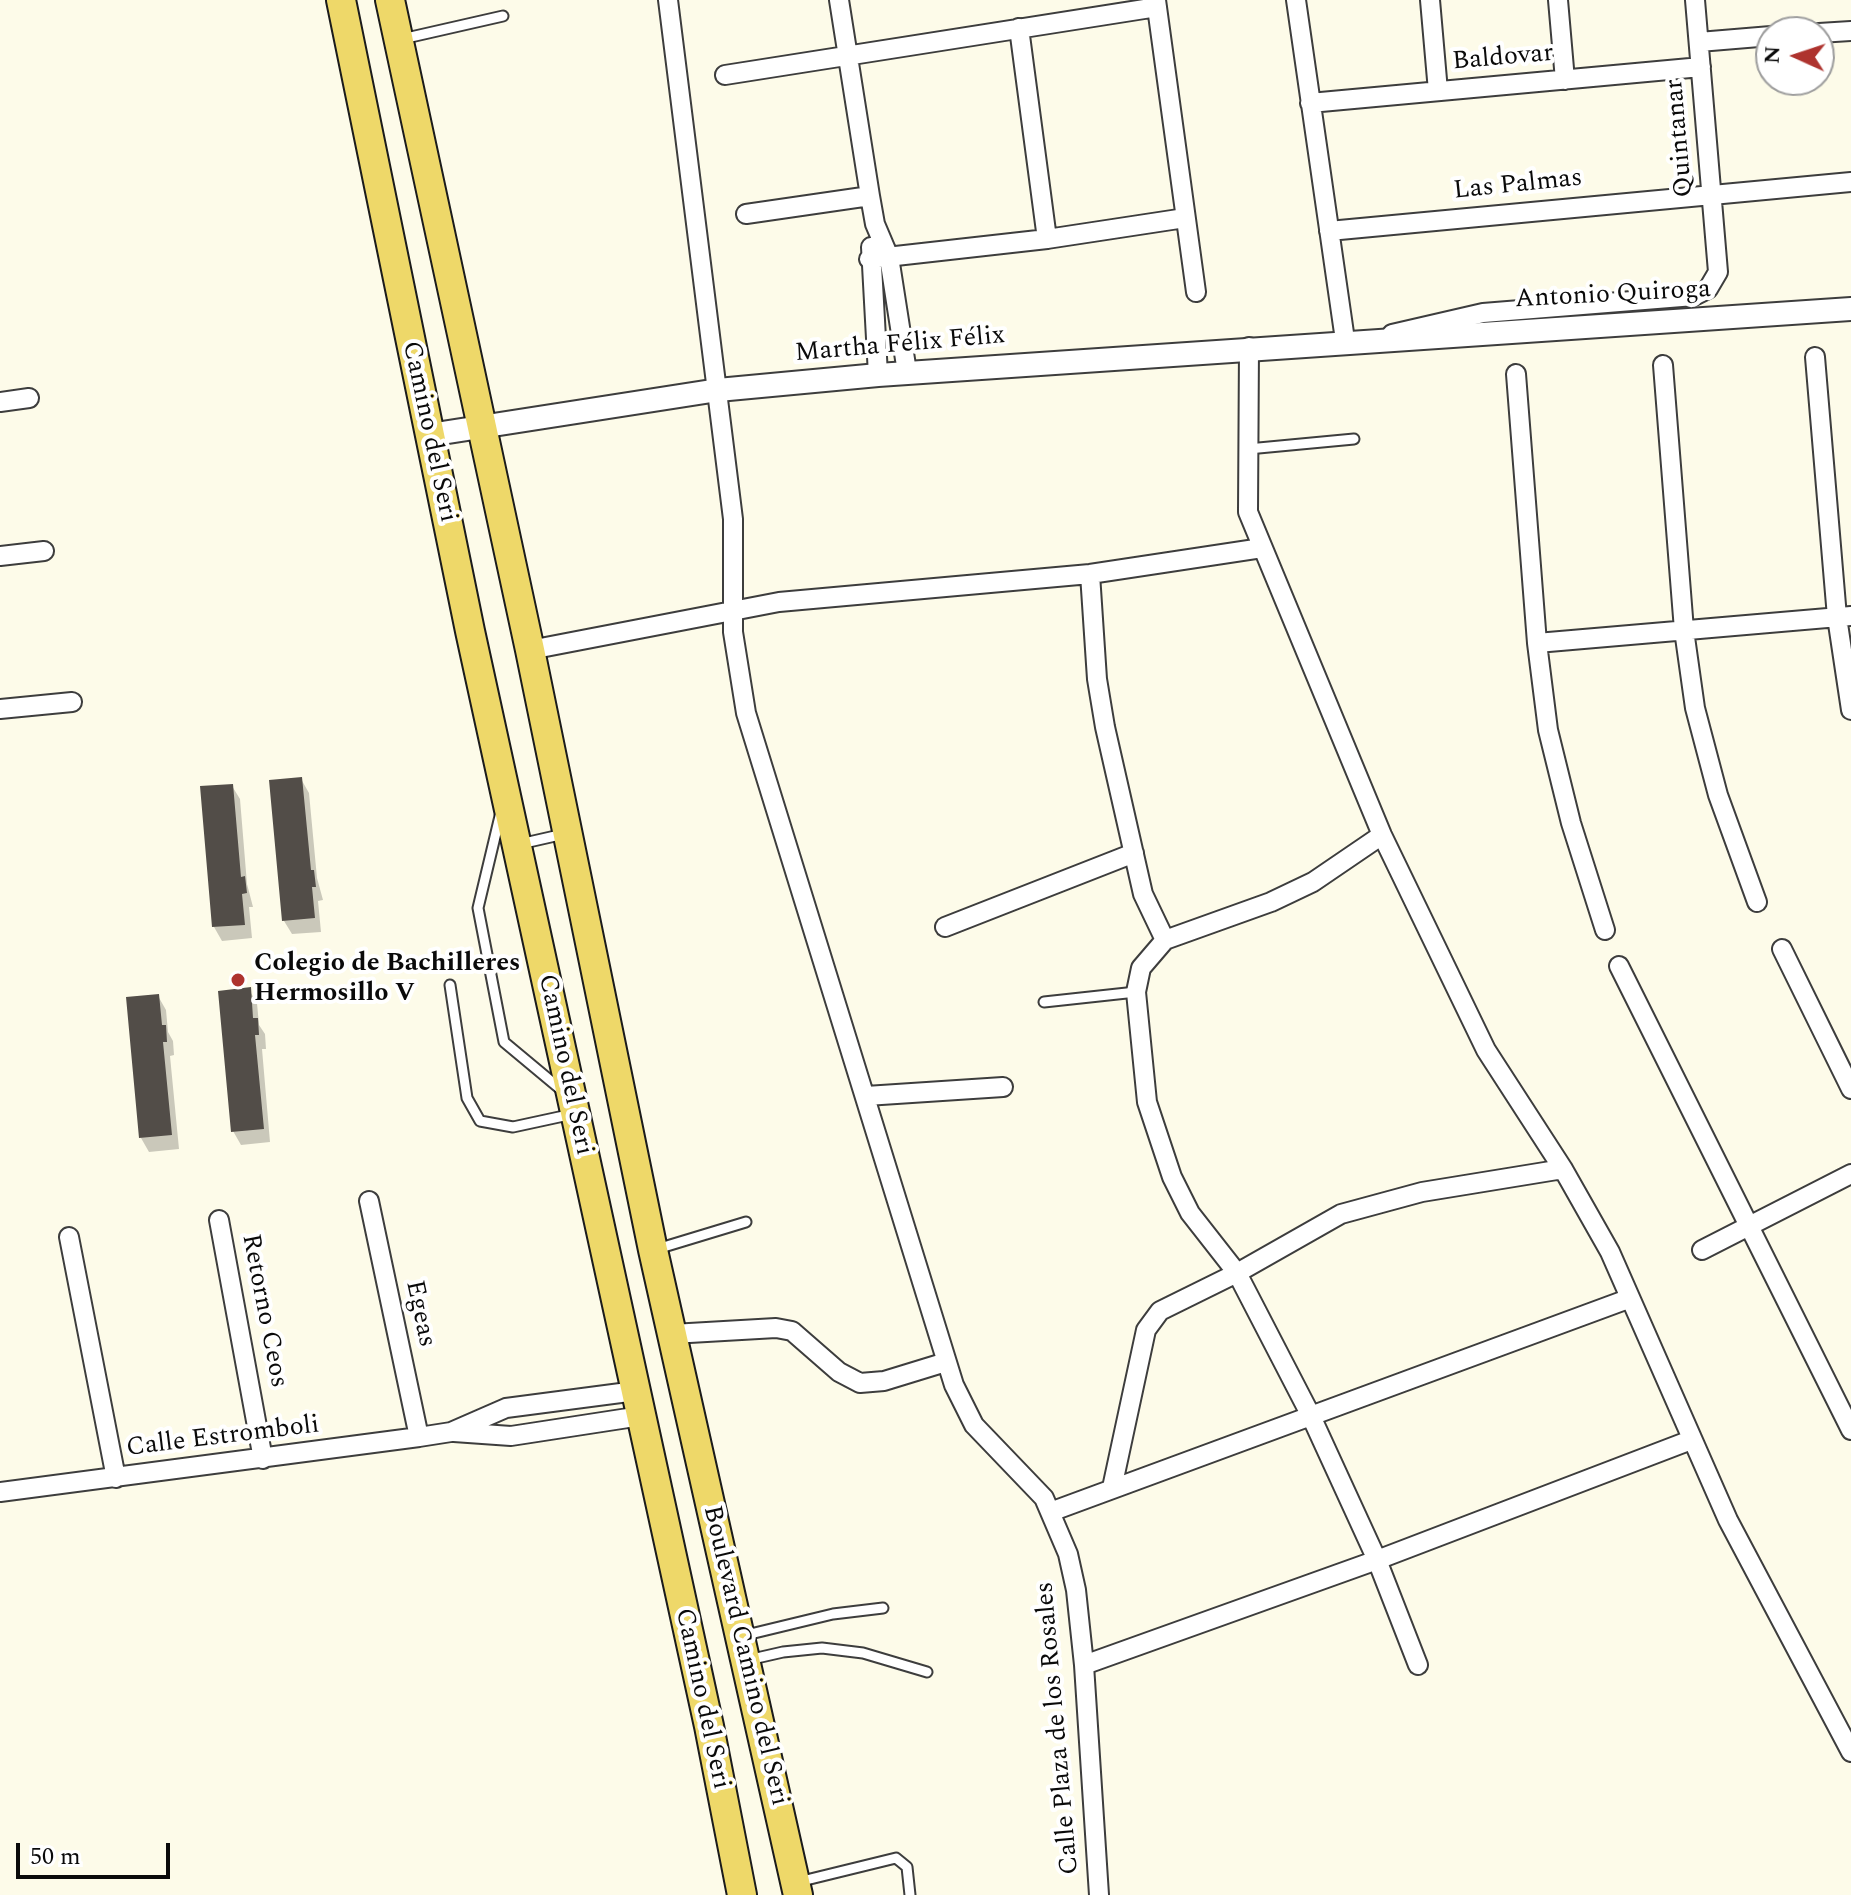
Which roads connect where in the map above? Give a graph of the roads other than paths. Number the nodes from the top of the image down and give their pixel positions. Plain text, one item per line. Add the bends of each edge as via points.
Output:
1 (341, 0) edge
2 (390, 0) edge
3 (668, 0) edge
4 (839, 0) edge
5 (1296, 0) edge
6 (1430, 0) edge
7 (1558, 0) edge
8 (1695, 0) edge
9 (1156, 3) edge
10 (503, 16) dead end
11 (1019, 28) junction
12 (1755, 37) edge
13 (399, 40) junction
14 (1699, 42) junction
15 (847, 55) junction
16 (1701, 67) junction
17 (725, 75) dead end
18 (1565, 80) junction
19 (1438, 91) junction
20 (1310, 103) junction
21 (1851, 182) edge
22 (1712, 192) junction
23 (870, 196) junction
24 (746, 214) dead end
25 (1185, 218) junction
26 (875, 224) junction
27 (1329, 231) junction
28 (1047, 239) junction
29 (889, 257) junction
30 (869, 259) junction
31 (1196, 292) dead end
32 (1851, 309) edge
33 (1378, 338) junction
34 (1345, 340) junction
35 (1249, 347) junction
36 (1815, 357) dead end
37 (1663, 365) dead end
38 (907, 372) junction
39 (1516, 374) dead end
40 (878, 375) junction
41 (718, 390) junction
42 (29, 398) dead end
43 (0, 402) edge
44 (483, 429) junction
45 (429, 435) junction
46 (1354, 439) dead end
47 (1248, 449) junction
48 (1262, 548) junction
49 (44, 551) dead end
50 (0, 556) edge
51 (1090, 574) junction
52 (734, 612) junction
53 (1844, 617) edge
54 (1684, 630) junction
55 (1537, 643) junction
56 (530, 650) junction
57 (72, 702) dead end
58 (0, 709) edge
59 (1851, 710) edge
60 (505, 794) junction
61 (568, 833) junction
62 (1382, 835) junction
63 (517, 844) junction
64 (1134, 853) junction
65 (1757, 902) dead end
66 (945, 927) dead end
67 (1605, 930) dead end
68 (1165, 940) junction
69 (1782, 949) dead end
70 (1619, 966) dead end
71 (450, 985) dead end
72 (1136, 992) junction
73 (1044, 1002) dead end
74 (1003, 1087) dead end
75 (1851, 1089) edge
76 (866, 1096) junction
77 (573, 1106) junction
78 (1563, 1169) junction
79 (1851, 1174) edge
80 (369, 1201) dead end
81 (219, 1220) dead end
82 (746, 1222) dead end
83 (1749, 1226) junction
84 (69, 1237) dead end
85 (653, 1250) junction
86 (1702, 1250) dead end
87 (1237, 1273) junction
88 (1628, 1299) junction
89 (672, 1334) junction
90 (946, 1362) junction
91 (639, 1404) junction
92 (506, 1408) junction
93 (1310, 1414) junction
94 (690, 1416) joint
95 (1851, 1430) edge
96 (451, 1432) junction
97 (511, 1436) junction
98 (419, 1437) junction
99 (1691, 1440) junction
100 (263, 1459) junction
101 (116, 1478) junction
102 (1112, 1488) junction
103 (0, 1492) edge
104 (1053, 1511) junction
105 (1377, 1560) junction
106 (883, 1608) dead end
107 (742, 1649) junction
108 (1084, 1665) junction
109 (1418, 1665) dead end
110 (927, 1672) dead end
111 (709, 1726) junction
112 (1851, 1752) edge
113 (797, 1889) edge
114 (742, 1895) edge
115 (755, 1895) edge
116 (910, 1895) edge
117 (1099, 1895) edge

1 - 45 main road, Camino del Seri
2 - 13 main road, Camino del Seri
3 - 41 street, Calle Plaza de los Rosales
4 - 15 street
5 - 20 street
6 - 19 street
7 - 18 street
8 - 14 street, Quintanar
9 - 11 street
9 - 25 street
10 - 13 lane
11 - 15 street
11 - 28 street
12 - 14 street
13 - 44 main road, Camino del Seri
14 - 16 street, Quintanar
15 - 17 street
15 - 23 street
16 - 18 street, Baldovar
16 - 22 street, Quintanar
18 - 19 street, Baldovar
19 - 20 street, Baldovar
20 - 27 street
21 - 22 street, Las Palmas
22 - 27 street, Las Palmas
22 - 33 street, Quintanar via 1718,272 1708,289 1694,296 1483,313
23 - 24 street
23 - 26 street
25 - 28 street
25 - 31 street
26 - 29 street
26 - 30 street
27 - 34 street
28 - 29 street
29 - 30 street
29 - 38 street
30 - 40 street
32 - 33 street, Antonio Quiroga
33 - 34 street, Martha Félix Félix
34 - 35 street, Martha Félix Félix
35 - 38 street, Martha Félix Félix
35 - 47 street
36 - 53 street
37 - 54 street
38 - 40 street, Martha Félix Félix
39 - 55 street
40 - 41 street, Martha Félix Félix
41 - 44 street, Martha Félix Félix
41 - 52 street, Calle Plaza de los Rosales via 735,544
42 - 43 street
44 - 45 street, Martha Félix Félix
44 - 56 main road, Camino del Seri
45 - 60 main road, Camino del Seri
46 - 47 lane
47 - 48 street via 1248,512
48 - 51 street
48 - 62 street
49 - 50 street
51 - 52 street via 817,597
51 - 64 street via 1097,679
52 - 56 street
52 - 76 street, Calle Plaza de los Rosales via 746,713
53 - 54 street
53 - 59 street
54 - 55 street
54 - 65 street via 1695,708 1718,795
55 - 67 street via 1548,730
56 - 61 main road, Camino del Seri
57 - 58 street
60 - 63 main road, Camino del Seri
60 - 77 lane via 478,908 504,1042
61 - 63 lane
61 - 85 main road, Camino del Seri
62 - 68 street via 1313,882
62 - 78 street via 1486,1050
63 - 77 main road, Camino del Seri
64 - 66 street
64 - 68 street via 1147,906
68 - 72 street via 1141,968
69 - 75 street
70 - 83 street
71 - 77 lane via 467,1098 480,1121 513,1127
72 - 73 lane
72 - 87 street via 1144,1085 1172,1177 1190,1213
74 - 76 street
76 - 90 street, Calle Plaza de los Rosales
77 - 91 main road, Camino del Seri
78 - 87 street via 1422,1192 1341,1214
78 - 88 street via 1610,1252
79 - 83 street
80 - 98 street, Egeas
81 - 100 street, Retorno Ceos
82 - 85 lane
83 - 86 street
83 - 95 street
84 - 101 street
85 - 89 main road, Camino del Seri
87 - 93 street
87 - 102 street via 1160,1311 1146,1330
88 - 93 street
88 - 99 street
89 - 90 street via 792,1331 839,1372 860,1383
89 - 94 main road, Camino del Seri
90 - 104 street, Calle Plaza de los Rosales via 963,1407
91 - 92 street
91 - 97 street
91 - 111 main road, Camino del Seri
92 - 96 street
92 - 97 street
93 - 102 street
93 - 105 street
94 - 107 main road, Boulevard Camino del Seri
96 - 97 street
96 - 98 street, Calle Estromboli
98 - 100 street, Calle Estromboli
99 - 105 street
99 - 112 street
100 - 101 street, Calle Estromboli
101 - 103 street, Calle Estromboli
102 - 104 street
104 - 108 street, Calle Plaza de los Rosales via 1076,1590
105 - 108 street
105 - 109 street
106 - 107 lane via 833,1614
107 - 110 lane via 863,1653
107 - 113 main road, Boulevard Camino del Seri
108 - 117 street, Calle Plaza de los Rosales
111 - 114 main road, Camino del Seri
111 - 115 main road via 733,1779
113 - 116 lane via 896,1858 907,1867

